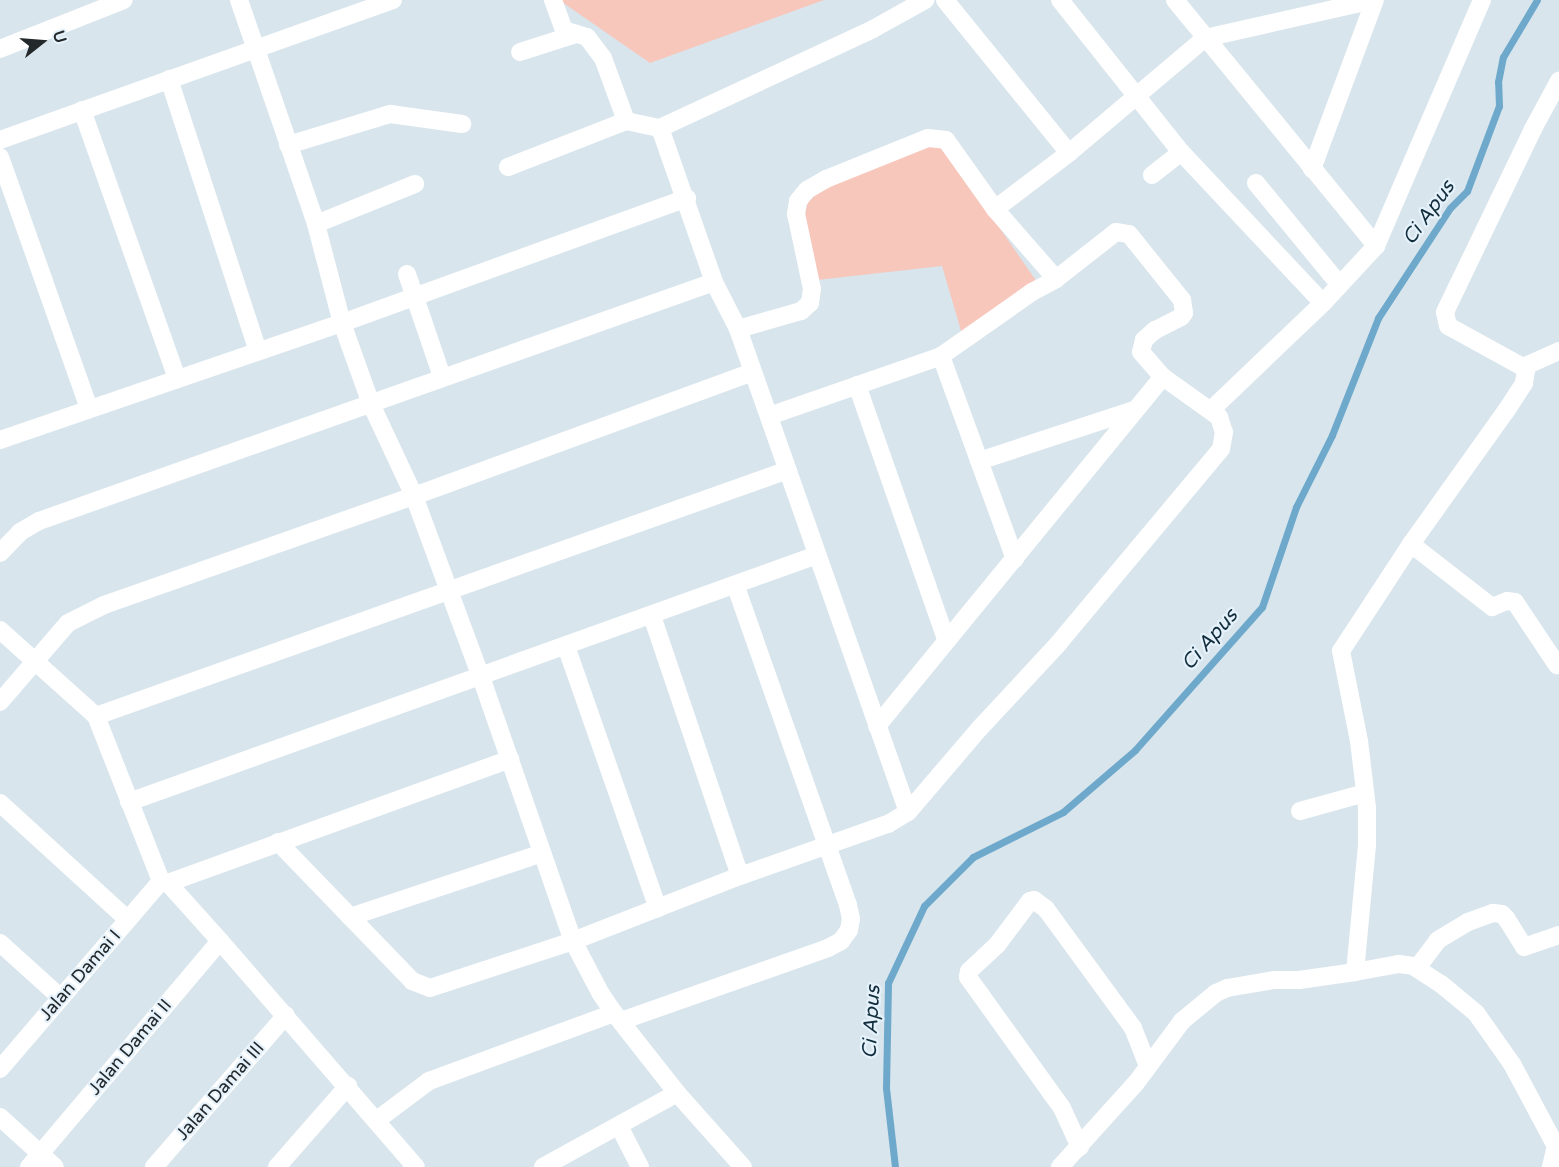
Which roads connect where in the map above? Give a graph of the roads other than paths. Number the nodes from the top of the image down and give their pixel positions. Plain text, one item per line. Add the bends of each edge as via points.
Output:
1 (124, 0) edge
2 (239, 0) edge
3 (393, 0) edge
4 (553, 0) edge
5 (925, 0) edge
6 (945, 0) edge
7 (1060, 0) edge
8 (1175, 0) edge
9 (1374, 0) edge
10 (1482, 0) edge
11 (93, 6) edge
12 (576, 34) junction
13 (1205, 38) junction
14 (255, 47) junction
15 (0, 49) edge
16 (520, 52) dead end
17 (169, 79) junction
18 (1559, 81) edge
19 (1137, 97) junction
20 (82, 110) junction
21 (626, 121) junction
22 (462, 124) dead end
23 (660, 128) junction
24 (0, 140) edge
25 (288, 145) junction
26 (1181, 152) junction
27 (1069, 153) junction
28 (0, 157) edge
29 (508, 166) dead end
30 (1312, 169) junction
31 (1152, 175) dead end
32 (1256, 183) dead end
33 (415, 184) dead end
34 (687, 198) junction
35 (995, 208) junction
36 (316, 224) junction
37 (1376, 246) junction
38 (407, 274) dead end
39 (1056, 279) junction
40 (714, 282) junction
41 (1339, 284) junction
42 (414, 297) junction
43 (1323, 303) junction
44 (342, 323) junction
45 (738, 329) junction
46 (258, 351) junction
47 (1559, 351) edge
48 (941, 356) junction
49 (1523, 367) junction
50 (752, 372) junction
51 (442, 377) junction
52 (1163, 377) junction
53 (177, 379) junction
54 (857, 385) junction
55 (371, 404) junction
56 (89, 409) junction
57 (1134, 410) junction
58 (1211, 410) junction
59 (769, 416) junction
60 (0, 440) edge
61 (979, 460) junction
62 (788, 470) junction
63 (414, 496) junction
64 (1411, 544) junction
65 (0, 553) edge
66 (817, 555) junction
67 (1016, 559) junction
68 (735, 585) junction
69 (449, 588) junction
70 (652, 616) junction
71 (0, 630) edge
72 (946, 639) junction
73 (566, 646) junction
74 (35, 661) junction
75 (1557, 665) dead end
76 (481, 677) junction
77 (0, 702) edge
78 (96, 716) junction
79 (877, 726) junction
80 (510, 759) junction
81 (1365, 793) junction
82 (129, 802) junction
83 (0, 803) edge
84 (1300, 811) dead end
85 (908, 812) junction
86 (278, 842) junction
87 (828, 845) junction
88 (542, 853) junction
89 (740, 876) junction
90 (164, 882) junction
91 (658, 908) junction
92 (350, 917) junction
93 (128, 920) junction
94 (1559, 935) edge
95 (220, 940) junction
96 (573, 941) junction
97 (0, 943) edge
98 (1416, 968) junction
99 (1355, 972) junction
100 (61, 998) junction
101 (286, 1015) junction
102 (617, 1017) junction
103 (1148, 1066) junction
104 (0, 1069) edge
105 (348, 1086) junction
106 (678, 1094) junction
107 (0, 1117) edge
108 (377, 1120) junction
109 (619, 1126) junction
110 (1080, 1147) junction
111 (1555, 1156) edge
112 (34, 1160) edge
113 (1066, 1165) edge
114 (55, 1167) edge
115 (154, 1167) edge
116 (278, 1167) edge
117 (415, 1167) edge
118 (543, 1167) edge
119 (640, 1167) edge
120 (742, 1167) edge

1 - 11 street
2 - 14 street
3 - 14 street
4 - 12 street via 564,30
5 - 23 street via 873,29
6 - 27 street
7 - 19 street
8 - 13 street
9 - 13 street
9 - 30 street
10 - 37 street
11 - 15 street
12 - 16 street
12 - 21 street via 587,37 603,58
13 - 19 street
13 - 30 street
14 - 17 street
14 - 25 street
17 - 20 street
17 - 46 street
18 - 49 street via 1445,312 1448,326
19 - 26 street
19 - 27 street
20 - 24 street
20 - 53 street
21 - 23 street
21 - 29 street
22 - 25 street via 390,114
23 - 34 street
25 - 36 street
26 - 31 street
26 - 43 street
27 - 35 street
28 - 56 street
30 - 37 street
32 - 41 street
33 - 36 street
34 - 40 street
34 - 42 street
35 - 39 street
35 - 45 street via 946,140 937,138 928,138 826,179 807,190 798,201 796,214 812,289 810,303 801,311
36 - 44 street
37 - 41 street
38 - 42 street
39 - 48 street
39 - 52 street via 1116,232 1129,234 1184,306 1181,317 1155,330 1141,346 1144,357
40 - 45 street
40 - 51 street
41 - 43 street
42 - 44 street
42 - 51 street
43 - 58 street
44 - 46 street
44 - 55 street
45 - 50 street
46 - 53 street
47 - 49 street
48 - 54 street
48 - 61 street
49 - 64 street via 1525,375 1518,393
50 - 59 street
50 - 63 street
51 - 55 street
52 - 57 street
52 - 58 street
53 - 56 street
54 - 59 street
54 - 72 street
55 - 63 street
55 - 65 street via 39,521
56 - 60 street
57 - 61 street
57 - 67 street
58 - 85 street via 1223,423 1224,441 1199,478
59 - 62 street
61 - 67 street
62 - 66 street
62 - 69 street
63 - 69 street
63 - 74 street via 104,605 68,623
64 - 75 street via 1492,607 1515,602
64 - 81 street via 1341,651
66 - 68 street
66 - 79 street
67 - 72 street
68 - 70 street
68 - 87 street
69 - 76 street
69 - 78 street
70 - 73 street
70 - 89 street
71 - 74 street
72 - 79 street
73 - 76 street
73 - 91 street
74 - 77 street
74 - 78 street
76 - 80 street
76 - 82 street
78 - 82 street
79 - 85 street
80 - 86 street
80 - 88 street
81 - 84 street
81 - 99 street via 1367,846
82 - 90 street
83 - 93 street
85 - 87 street via 888,824
86 - 90 street
86 - 92 street
87 - 89 street
87 - 102 street via 851,919 849,930 840,941
88 - 92 street
88 - 96 street
89 - 91 street
90 - 93 street, Jalan Damai I
90 - 95 street
91 - 96 street
92 - 96 street via 412,981 430,988
93 - 100 street, Jalan Damai I
94 - 98 street via 1524,947 1506,918 1493,913 1438,940
95 - 101 street
95 - 112 street, Jalan Damai II
96 - 102 street
97 - 100 street
98 - 99 street via 1399,964
98 - 111 street via 1441,984 1486,1024 1512,1064
99 - 103 street via 1227,988 1182,1021
100 - 104 street, Jalan Damai I
101 - 105 street
101 - 115 street, Jalan Damai III
102 - 106 street
102 - 108 street via 429,1081
103 - 110 street
103 - 110 street via 1133,1028 1046,909 1030,901 997,945 969,970 968,976 1062,1108
105 - 108 street
105 - 116 street
106 - 109 street
106 - 120 street
107 - 112 street
108 - 117 street
109 - 118 street
109 - 119 street
110 - 113 street
112 - 114 street

